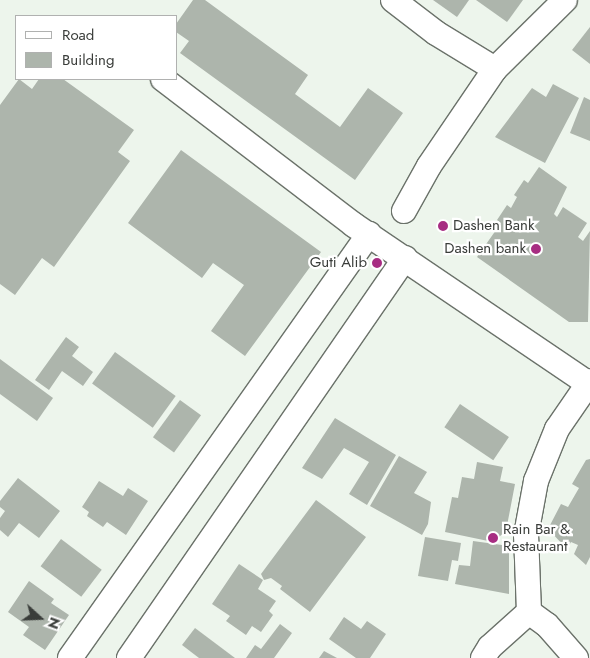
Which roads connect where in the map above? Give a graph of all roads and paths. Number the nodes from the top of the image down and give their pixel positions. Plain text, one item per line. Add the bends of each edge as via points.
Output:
1 (393, 0) edge
2 (565, 0) edge
3 (495, 69) junction
4 (163, 80) edge
5 (404, 210) dead end
6 (369, 234) junction
7 (405, 258) junction
8 (589, 383) edge
9 (529, 612) junction
10 (70, 658) edge
11 (129, 658) edge
12 (483, 658) edge
13 (576, 658) edge

1 - 3 street via 436,33
2 - 3 street
3 - 5 street via 429,166
4 - 6 street
6 - 7 street
6 - 10 street
7 - 8 street
7 - 11 street
8 - 9 street via 557,429 536,481 526,535
9 - 12 street via 490,647
9 - 13 street via 547,625

